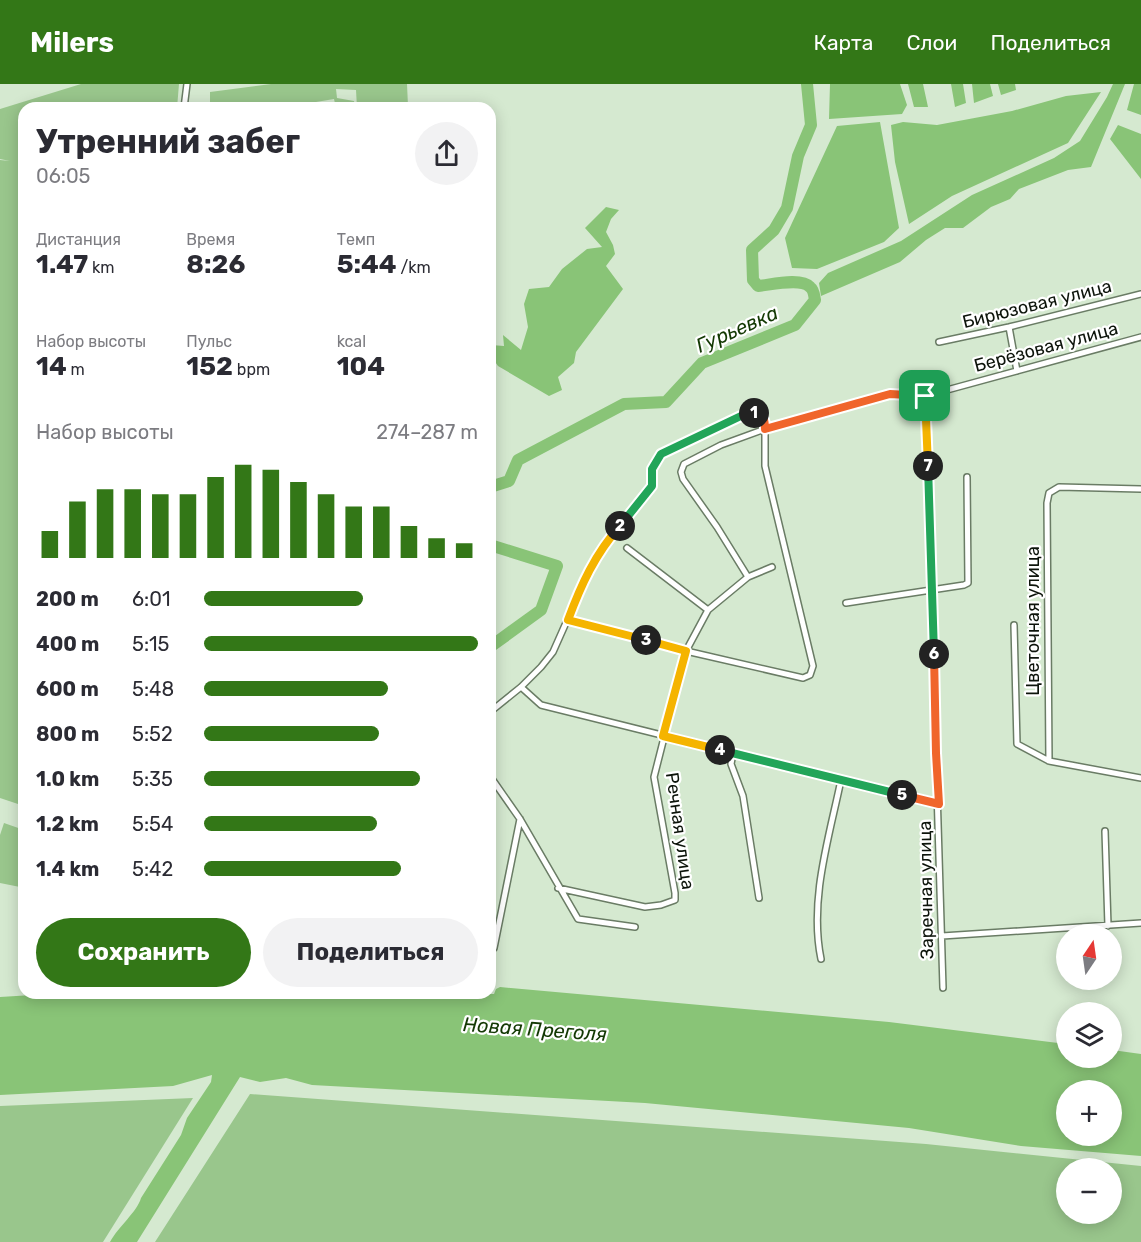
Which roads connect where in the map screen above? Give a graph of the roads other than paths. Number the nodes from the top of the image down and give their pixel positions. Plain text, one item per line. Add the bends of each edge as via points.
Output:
1 (187, 84) edge
2 (185, 102) edge
3 (1141, 294) edge
4 (1009, 327) junction
5 (1141, 337) edge
6 (939, 342) dead end
7 (1017, 371) junction
8 (925, 396) junction
9 (765, 429) junction
10 (967, 477) dead end
11 (1141, 489) edge
12 (627, 548) dead end
13 (772, 567) dead end
14 (748, 577) junction
15 (932, 589) junction
16 (846, 603) dead end
17 (708, 610) junction
18 (568, 620) junction
19 (1014, 625) dead end
20 (686, 651) junction
21 (521, 687) junction
22 (496, 707) edge
23 (663, 736) junction
24 (733, 753) junction
25 (1049, 761) junction
26 (1141, 778) edge
27 (841, 780) junction
28 (496, 785) edge
29 (939, 804) junction
30 (520, 819) junction
31 (1106, 831) dead end
32 (558, 888) junction
33 (759, 898) dead end
34 (1141, 923) edge
35 (1108, 924) edge
36 (1122, 925) edge
37 (635, 927) dead end
38 (1056, 929) edge
39 (942, 936) junction
40 (496, 938) edge
41 (821, 959) dead end
42 (944, 988) dead end

1 - 2 street
3 - 4 street, Бирюзовая улица
4 - 6 street, Бирюзовая улица
4 - 7 street
5 - 7 street, Берёзовая улица
7 - 8 street, Берёзовая улица
8 - 9 street, Берёзовая улица via 890,394
8 - 15 street, Заречная улица
9 - 14 street, Берёзовая улица via 721,445 684,464 681,472
9 - 18 street via 763,417 750,413 661,454 652,469 652,486 593,562
9 - 20 street via 765,466 813,666 810,675 803,678
10 - 15 street via 968,583
11 - 25 street, Цветочная улица via 1059,487 1048,493
12 - 17 street
13 - 14 street
14 - 17 street
15 - 16 street
15 - 29 street, Заречная улица
17 - 20 street, Речная улица
18 - 20 street
18 - 21 street via 553,652
19 - 25 street via 1017,744
20 - 23 street, Речная улица
21 - 22 street
21 - 23 street via 542,705
23 - 24 street
23 - 32 street, Речная улица via 654,777 675,900 645,907
24 - 27 street
24 - 33 street via 731,764 743,796
25 - 26 street
27 - 29 street
27 - 41 street via 820,882 816,937
28 - 30 street
29 - 39 street, Заречная улица
30 - 32 street
30 - 40 street
31 - 35 street
32 - 37 street via 578,919
34 - 36 street
38 - 39 street
39 - 42 street, Заречная улица

